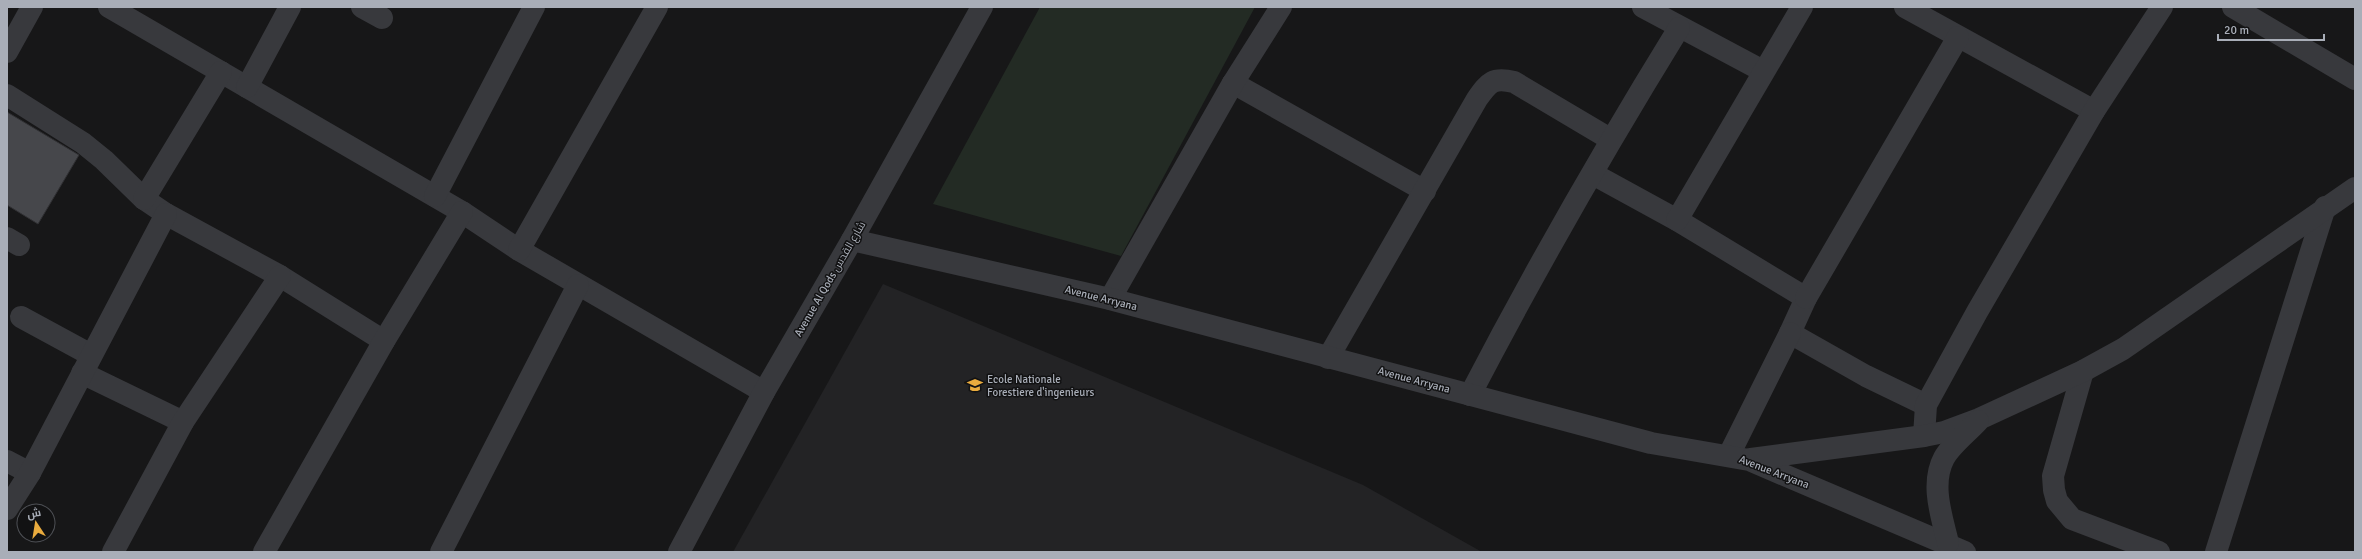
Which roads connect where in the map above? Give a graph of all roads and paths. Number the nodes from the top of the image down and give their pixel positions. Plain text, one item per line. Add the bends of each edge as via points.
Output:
1 (32, 7) edge
2 (109, 7) edge
3 (290, 7) edge
4 (362, 7) edge
5 (534, 7) edge
6 (657, 7) edge
7 (982, 7) edge
8 (1281, 7) edge
9 (1642, 7) edge
10 (1802, 7) edge
11 (1905, 7) edge
12 (2162, 7) edge
13 (2233, 7) edge
14 (382, 18) dead end
15 (1679, 28) junction
16 (1958, 37) junction
17 (7, 52) edge
18 (1763, 71) junction
19 (220, 72) junction
20 (2355, 80) edge
21 (1233, 83) junction
22 (248, 88) junction
23 (7, 95) edge
24 (2094, 111) junction
25 (1610, 139) junction
26 (1593, 174) junction
27 (2355, 188) edge
28 (1425, 191) junction
29 (435, 196) junction
30 (144, 199) junction
31 (2326, 207) junction
32 (462, 212) junction
33 (166, 214) junction
34 (1678, 220) junction
35 (852, 240) junction
36 (519, 250) junction
37 (280, 276) junction
38 (578, 285) junction
39 (1806, 298) junction
40 (1110, 299) junction
41 (21, 318) dead end
42 (1790, 333) junction
43 (384, 341) junction
44 (1328, 358) junction
45 (86, 364) junction
46 (2082, 371) junction
47 (764, 392) junction
48 (1470, 395) junction
49 (1926, 405) junction
50 (1980, 419) junction
51 (183, 422) junction
52 (1924, 436) junction
53 (1739, 458) junction
54 (7, 461) edge
55 (30, 473) junction
56 (7, 509) edge
57 (1956, 548) edge
58 (114, 552) edge
59 (264, 552) edge
60 (441, 552) edge
61 (679, 552) edge
62 (2158, 552) edge
63 (2216, 552) edge

1 - 17 street
2 - 19 street
3 - 22 street
4 - 14 street
5 - 29 street
6 - 36 street
7 - 35 street, Avenue Al Qods شارع القدس
8 - 21 street
9 - 15 street
10 - 18 street
11 - 16 street
12 - 24 street
13 - 20 street
15 - 18 street
15 - 25 street
16 - 24 street
16 - 39 street
18 - 34 street
19 - 22 street
19 - 30 street
21 - 28 street
21 - 40 street
22 - 29 street
23 - 30 street via 83,143
24 - 49 street
25 - 26 street
25 - 28 street via 1514,82 1493,80 1477,99
26 - 34 street
26 - 48 street via 1513,312
27 - 31 street
28 - 44 street
29 - 32 street
30 - 33 street
31 - 46 street via 2123,349
31 - 63 street
32 - 36 street
32 - 43 street
33 - 37 street
33 - 45 street
34 - 39 street
35 - 40 street, Avenue Arryana
35 - 47 street, Avenue Al Qods شارع القدس
36 - 38 street
37 - 43 street
37 - 51 street
38 - 47 street
38 - 60 street
39 - 42 street
40 - 44 street, Avenue Arryana
41 - 45 street
42 - 49 street via 1866,376
42 - 53 street
43 - 59 street
44 - 48 street, Avenue Arryana
45 - 51 street
45 - 55 street
46 - 50 street
46 - 62 street via 2053,476 2058,501 2072,519
47 - 61 street, Avenue Al Qods شارع القدس
48 - 53 street, Avenue Arryana via 1651,443
49 - 52 street
50 - 52 street
50 - 57 street via 1944,458 1939,477 1938,494
51 - 58 street
52 - 53 street
53 - 57 street, Avenue Arryana
54 - 55 street
55 - 56 street

